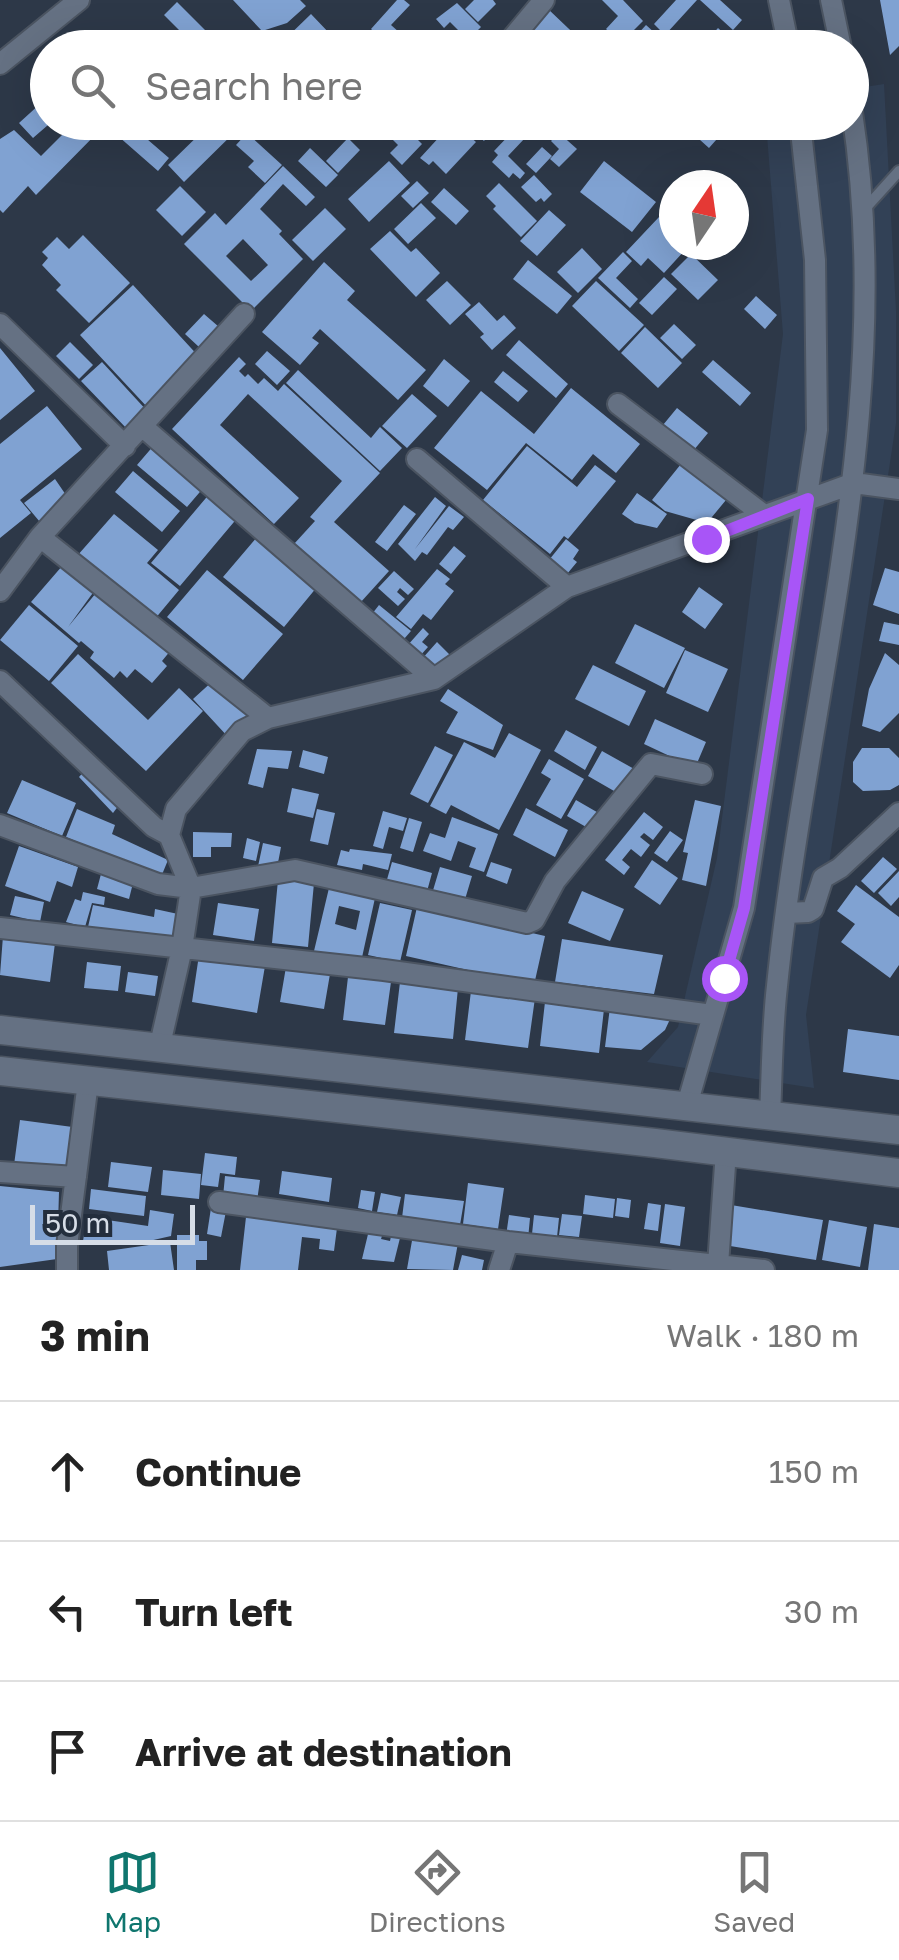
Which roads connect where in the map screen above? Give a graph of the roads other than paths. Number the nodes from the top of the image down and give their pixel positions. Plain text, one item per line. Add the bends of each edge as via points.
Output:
1 (80, 0) edge
2 (544, 0) edge
3 (779, 0) edge
4 (832, 0) edge
5 (42, 30) edge
6 (519, 30) edge
7 (785, 30) edge
8 (837, 30) edge
9 (30, 40) edge
10 (0, 64) edge
11 (802, 140) edge
12 (856, 140) edge
13 (899, 172) edge
14 (862, 213) junction
15 (244, 314) dead end
16 (0, 324) edge
17 (618, 404) dead end
18 (143, 427) junction
19 (125, 446) junction
20 (417, 458) dead end
21 (854, 483) junction
22 (899, 489) edge
23 (808, 499) junction
24 (764, 516) junction
25 (40, 537) junction
26 (567, 587) junction
27 (0, 591) edge
28 (0, 680) edge
29 (434, 680) junction
30 (268, 718) junction
31 (702, 774) dead end
32 (899, 813) edge
33 (0, 824) edge
34 (169, 835) junction
35 (191, 888) junction
36 (786, 913) junction
37 (0, 928) edge
38 (182, 948) junction
39 (712, 1015) junction
40 (0, 1030) edge
41 (159, 1049) junction
42 (0, 1071) edge
43 (88, 1082) junction
44 (687, 1105) junction
45 (770, 1115) junction
46 (899, 1130) edge
47 (726, 1151) junction
48 (0, 1172) edge
49 (899, 1173) edge
50 (76, 1177) junction
51 (218, 1202) dead end
52 (508, 1242) junction
53 (732, 1267) edge
54 (67, 1270) edge
55 (498, 1270) edge
56 (764, 1270) edge

1 - 5 street
2 - 6 street
3 - 7 street
4 - 8 street
9 - 10 street
11 - 23 street via 818,349
12 - 14 street
13 - 14 lane
14 - 21 street via 864,340
15 - 18 street
16 - 19 street
17 - 24 street
18 - 19 street
18 - 29 street
19 - 25 street
20 - 26 street
21 - 22 street
21 - 23 street
21 - 36 street
23 - 24 street
23 - 39 street via 744,908
24 - 26 street
25 - 27 street
25 - 30 street
26 - 29 street
28 - 34 street
29 - 30 street
30 - 34 street via 242,732 176,809
31 - 35 street via 652,764 528,923 295,870
32 - 36 street via 824,878 813,909
33 - 35 street via 158,884
34 - 35 street
35 - 38 street
36 - 45 street
37 - 38 street
38 - 39 street
38 - 41 street
39 - 44 street
40 - 41 main road
41 - 44 main road
42 - 43 main road
43 - 47 main road
43 - 50 street
44 - 45 main road
45 - 46 main road
47 - 49 main road
47 - 53 street
48 - 50 street
50 - 54 street
51 - 52 street
52 - 53 street
52 - 55 street
53 - 56 street

